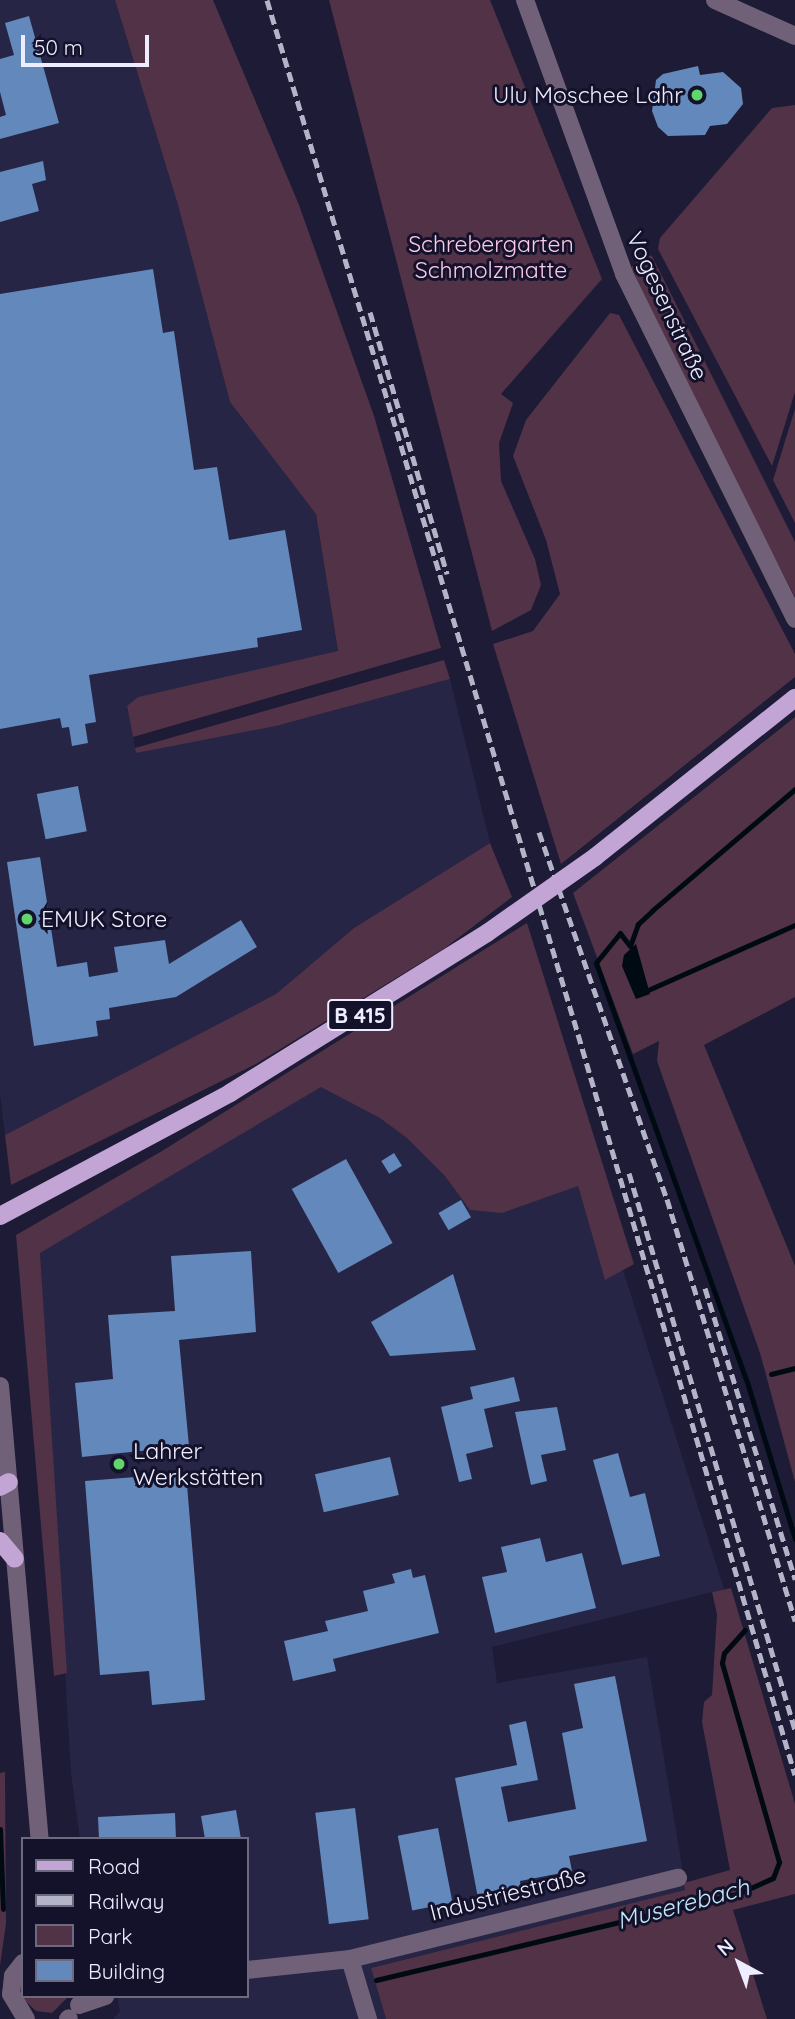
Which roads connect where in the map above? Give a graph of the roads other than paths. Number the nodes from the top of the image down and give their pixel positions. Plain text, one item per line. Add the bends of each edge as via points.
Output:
1 (525, 0) edge
2 (715, 0) edge
3 (795, 36) edge
4 (795, 619) edge
5 (795, 698) edge
6 (0, 1216) edge
7 (0, 1386) edge
8 (3, 1483) edge
9 (0, 1541) edge
10 (15, 1559) junction
11 (40, 1837) edge
12 (678, 1878) dead end
13 (350, 1959) junction
14 (20, 1966) edge
15 (248, 1970) edge
16 (0, 1976) edge
17 (101, 1998) edge
18 (0, 2003) edge
19 (73, 2011) edge
20 (22, 2016) edge
21 (368, 2019) edge

1 - 4 street, Vogesenstraße via 624,274
2 - 3 street
5 - 6 main road, B 415, bridge via 595,857 487,933 265,1073
7 - 8 street
8 - 10 street
9 - 10 main road
10 - 11 street via 36,1753
12 - 13 street, Industriestraße
13 - 15 street, Industriestraße
13 - 21 street
14 - 16 street
14 - 20 street via 11,1985
17 - 19 street
18 - 20 street

